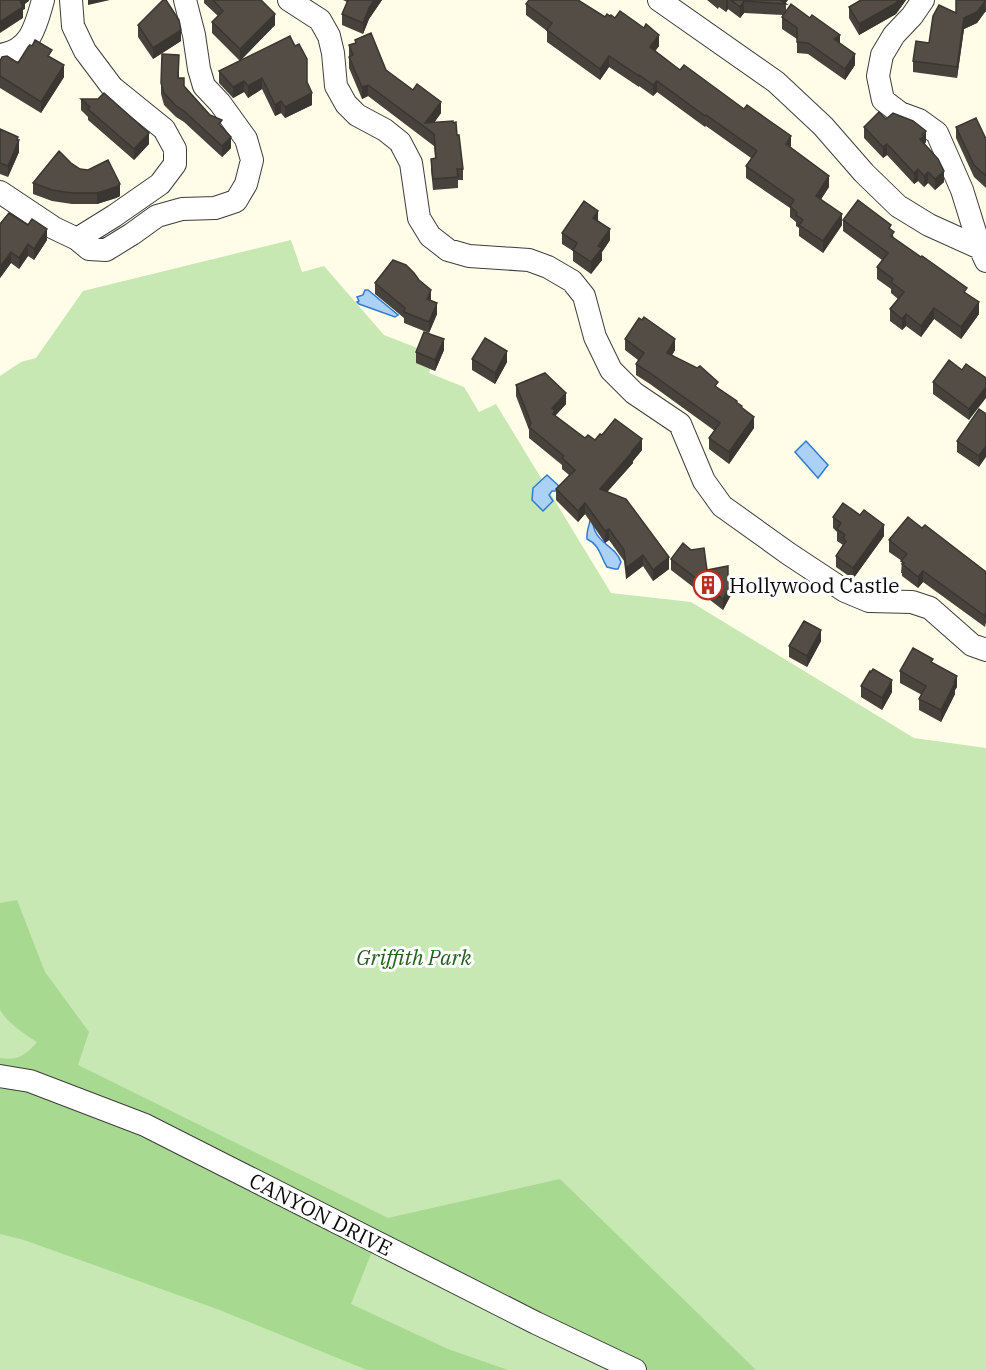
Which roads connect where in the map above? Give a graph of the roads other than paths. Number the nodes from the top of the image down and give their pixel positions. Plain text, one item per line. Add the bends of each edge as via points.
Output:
1 (43, 0) edge
2 (71, 0) edge
3 (184, 0) edge
4 (289, 0) edge
5 (659, 0) edge
6 (923, 0) edge
7 (0, 55) edge
8 (0, 192) edge
9 (77, 239) junction
10 (983, 255) edge
11 (986, 650) edge
12 (0, 1077) edge
13 (635, 1370) edge

1 - 7 street via 34,31 21,46
2 - 9 street via 73,26 84,51 112,87 164,129 175,149 175,164 160,184
3 - 9 street via 204,86 246,139 252,160 246,184 236,201 157,216 106,250 89,249
4 - 11 street via 320,20 329,36 336,86 346,104 400,142 411,163 419,218 430,236 448,250 469,256 529,260 572,281 584,296 611,370 634,393 680,424 704,481 722,506 846,591 869,601 912,602 930,608 972,645
5 - 10 street via 776,82 898,206
6 - 10 street via 882,55 878,76 883,100 937,133 962,190
8 - 9 street
12 - 13 street, CANYON DRIVE via 30,1081 145,1125

